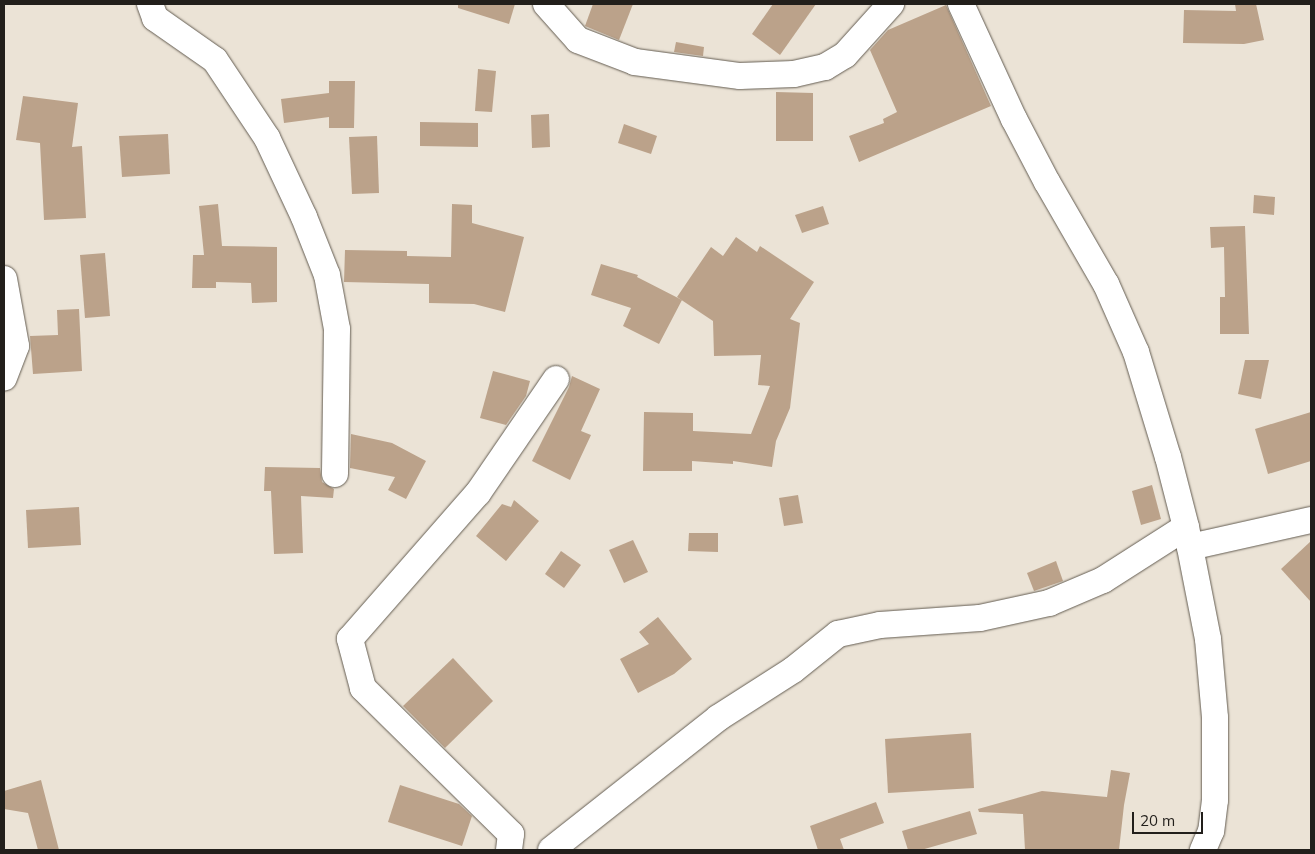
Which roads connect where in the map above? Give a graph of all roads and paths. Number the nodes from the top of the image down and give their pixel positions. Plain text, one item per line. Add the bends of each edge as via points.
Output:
1 (150, 4) edge
2 (546, 4) edge
3 (891, 4) edge
4 (961, 4) edge
5 (4, 279) edge
6 (4, 378) edge
7 (556, 379) dead end
8 (335, 474) dead end
9 (1311, 520) edge
10 (1188, 537) junction
11 (509, 850) edge
12 (551, 850) edge
13 (1203, 850) edge

1 - 8 street via 155,18 215,60 267,138 327,275 337,329
2 - 3 street via 578,40 636,62 740,76 794,74 825,66 845,55
4 - 10 street via 1014,119 1106,284 1136,352
5 - 6 street via 16,346
7 - 11 street via 478,493 350,640 363,688 511,834
9 - 10 street
10 - 12 street via 1049,603 980,618 880,625 838,634 793,670 718,718
10 - 13 street via 1208,640 1215,718 1216,800 1211,831

